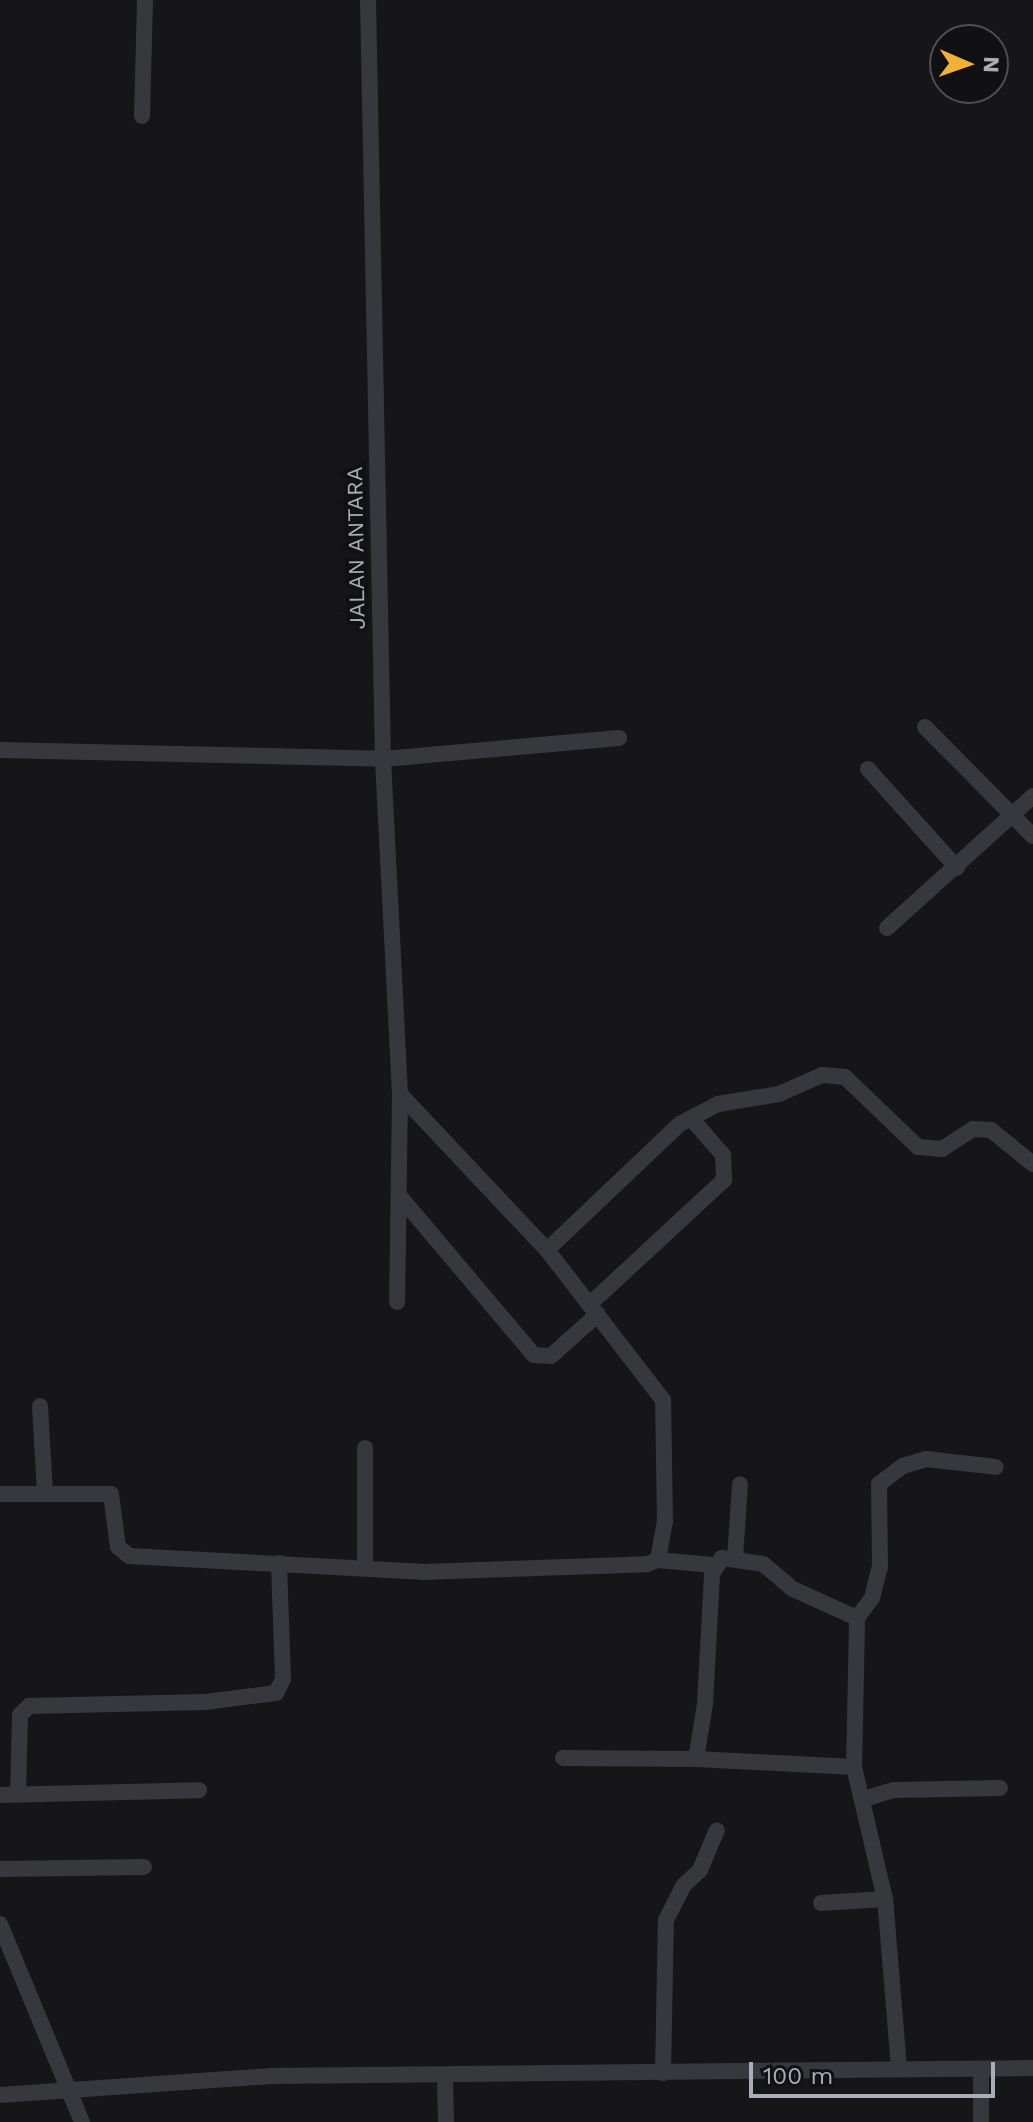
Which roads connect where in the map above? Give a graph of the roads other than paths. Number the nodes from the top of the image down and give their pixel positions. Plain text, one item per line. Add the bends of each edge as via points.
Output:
1 (145, 0) edge
2 (368, 0) edge
3 (142, 116) dead end
4 (925, 727) dead end
5 (619, 738) dead end
6 (0, 750) edge
7 (383, 759) junction
8 (868, 769) dead end
9 (1033, 796) edge
10 (1011, 814) junction
11 (1033, 836) edge
12 (957, 868) junction
13 (887, 928) dead end
14 (400, 1094) junction
15 (691, 1118) junction
16 (1033, 1164) edge
17 (402, 1199) junction
18 (547, 1250) junction
19 (397, 1302) dead end
20 (594, 1309) junction
21 (40, 1406) dead end
22 (365, 1448) dead end
23 (996, 1467) dead end
24 (740, 1484) dead end
25 (0, 1494) edge
26 (45, 1494) junction
27 (735, 1558) junction
28 (658, 1560) junction
29 (279, 1563) junction
30 (365, 1565) junction
31 (713, 1565) junction
32 (857, 1618) junction
33 (563, 1758) dead end
34 (696, 1759) junction
35 (854, 1767) junction
36 (1000, 1788) dead end
37 (199, 1790) dead end
38 (18, 1793) junction
39 (0, 1795) edge
40 (864, 1799) junction
41 (717, 1830) dead end
42 (144, 1867) dead end
43 (0, 1869) edge
44 (885, 1899) junction
45 (821, 1903) dead end
46 (0, 1924) edge
47 (899, 2068) junction
48 (1033, 2068) edge
49 (981, 2071) junction
50 (663, 2073) junction
51 (445, 2075) junction
52 (69, 2086) junction
53 (0, 2095) edge
54 (82, 2122) edge
55 (446, 2122) edge
56 (981, 2122) edge

1 - 3 street
2 - 7 street, JALAN ANTARA
4 - 10 street
5 - 7 street
6 - 7 street
7 - 14 street, JALAN ANTARA
8 - 12 street
9 - 10 street
10 - 11 street
10 - 12 street
12 - 13 street
14 - 17 street, JALAN ANTARA
14 - 18 street
15 - 16 street via 718,1104 779,1094 834,1073 845,1077 918,1147 942,1149 973,1129 991,1130
15 - 18 street
15 - 20 street via 723,1155 724,1180
17 - 19 street, JALAN ANTARA
17 - 20 street via 534,1355 551,1356
18 - 20 street
20 - 28 street via 663,1400 668,1483
21 - 26 street
22 - 30 street
23 - 32 street via 926,1459 903,1466 879,1484 880,1567 872,1598
24 - 27 street
25 - 26 street
26 - 29 street via 111,1494 118,1547 129,1556
27 - 31 street
27 - 32 street via 763,1564 793,1589
28 - 30 street via 422,1572
28 - 31 street
29 - 30 street
29 - 38 street via 283,1679 276,1693 205,1702 29,1706 20,1715
31 - 34 street via 705,1704
32 - 35 street
33 - 34 street
34 - 35 street
35 - 40 street
36 - 40 street via 894,1790
37 - 38 street
38 - 39 street
40 - 44 street
41 - 50 street via 700,1870 684,1885 666,1920
42 - 43 street
44 - 45 street
44 - 47 street
46 - 52 street
47 - 49 street
47 - 50 street
48 - 49 street
49 - 56 street
50 - 51 street
51 - 52 street
51 - 55 street
52 - 53 street
52 - 54 street

